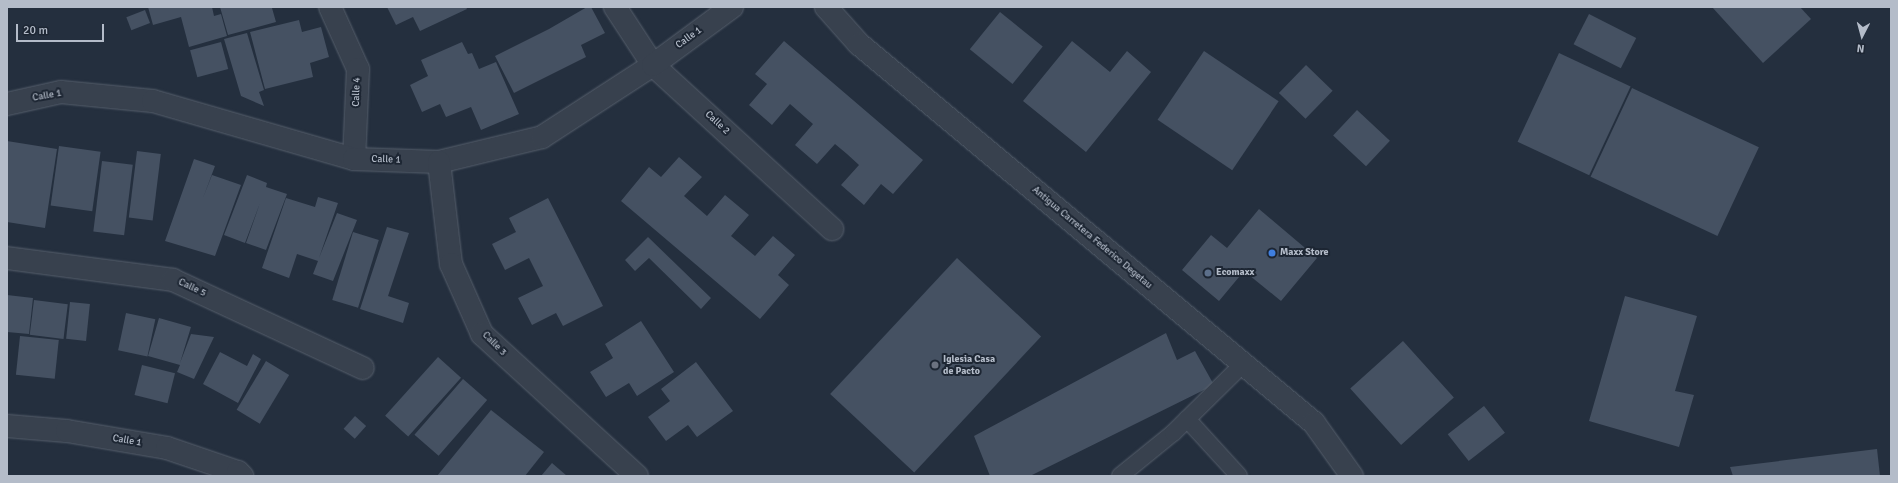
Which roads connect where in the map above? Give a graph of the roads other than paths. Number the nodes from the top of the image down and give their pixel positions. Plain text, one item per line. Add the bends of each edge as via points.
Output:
1 (330, 7) edge
2 (615, 7) edge
3 (732, 7) edge
4 (826, 7) edge
5 (653, 65) junction
6 (7, 104) edge
7 (354, 159) junction
8 (439, 162) junction
9 (832, 228) dead end
10 (7, 258) edge
11 (1242, 364) junction
12 (363, 368) dead end
13 (1187, 419) junction
14 (7, 426) edge
15 (242, 476) edge
16 (637, 476) edge
17 (1120, 476) edge
18 (1239, 476) edge
19 (1352, 476) edge

1 - 7 street, Calle 4 via 358,69
2 - 5 street, Calle 2
3 - 5 street, Calle 1
4 - 11 street, Antigua Carretera Federico Degetau via 859,44
5 - 8 street, Calle 1 via 542,137
5 - 9 street, Calle 2
6 - 7 street, Calle 1 via 61,92 153,100
7 - 8 street, Calle 1
8 - 16 street, Calle 3 via 451,264 482,334
10 - 12 street, Calle 5 via 173,280
11 - 13 lane
11 - 19 street, Antigua Carretera Federico Degetau via 1314,424
13 - 17 lane
13 - 18 lane
14 - 15 street, Calle 1 via 67,431 167,448 238,472

